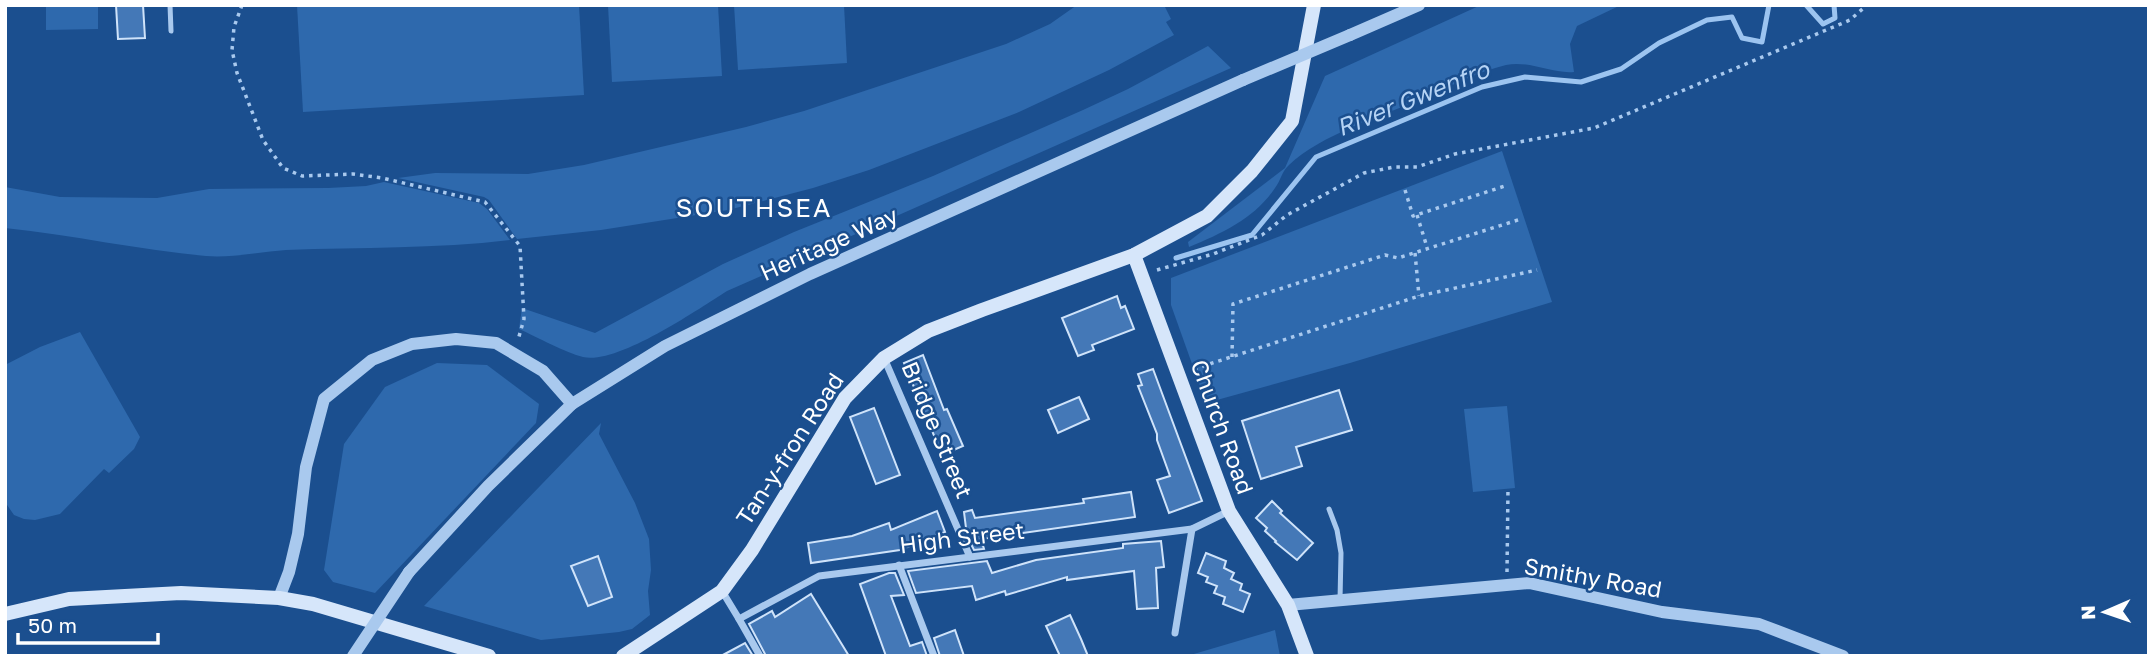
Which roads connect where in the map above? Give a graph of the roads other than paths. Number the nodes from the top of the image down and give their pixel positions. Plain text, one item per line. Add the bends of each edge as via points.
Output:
1 (170, 5) edge
2 (1314, 5) edge
3 (1419, 5) edge
4 (172, 31) dead end
5 (1134, 255) junction
6 (884, 358) junction
7 (572, 404) junction
8 (1329, 509) dead end
9 (1229, 511) junction
10 (1192, 529) junction
11 (970, 557) junction
12 (899, 565) junction
13 (722, 591) junction
14 (279, 598) junction
15 (1340, 600) junction
16 (1288, 605) junction
17 (5, 614) edge
18 (739, 619) junction
19 (1175, 633) dead end
20 (353, 656) edge
21 (489, 656) edge
22 (623, 656) edge
23 (760, 656) edge
24 (934, 656) edge
25 (1307, 656) edge
26 (1843, 656) edge

1 - 4 lane
2 - 5 main road, Tan-y-fron Road via 1292,121 1252,171 1207,216
3 - 7 street, Heritage Way, bridge via 810,274 665,346
5 - 6 main road, Tan-y-fron Road via 928,331
5 - 9 main road, Church Road
6 - 11 street, Bridge Street
6 - 13 main road, Tan-y-fron Road via 845,398
7 - 14 street via 543,371 496,343 456,339 412,344 372,360 324,399 306,467 298,534
7 - 20 street, Heritage Way, bridge via 488,486 410,572
8 - 15 lane via 1341,553
9 - 10 street, High Street
9 - 16 main road, Church Road
10 - 11 street, High Street
10 - 19 street
11 - 12 street, High Street
12 - 18 street, High Street via 819,576
12 - 24 street
13 - 18 street
13 - 22 main road, Tan-y-fron Road
14 - 17 main road via 181,593 83,598
14 - 21 main road
15 - 16 street, Smithy Road
15 - 26 street, Smithy Road via 1529,583 1662,612 1759,624
16 - 25 main road, Church Road
18 - 23 street

